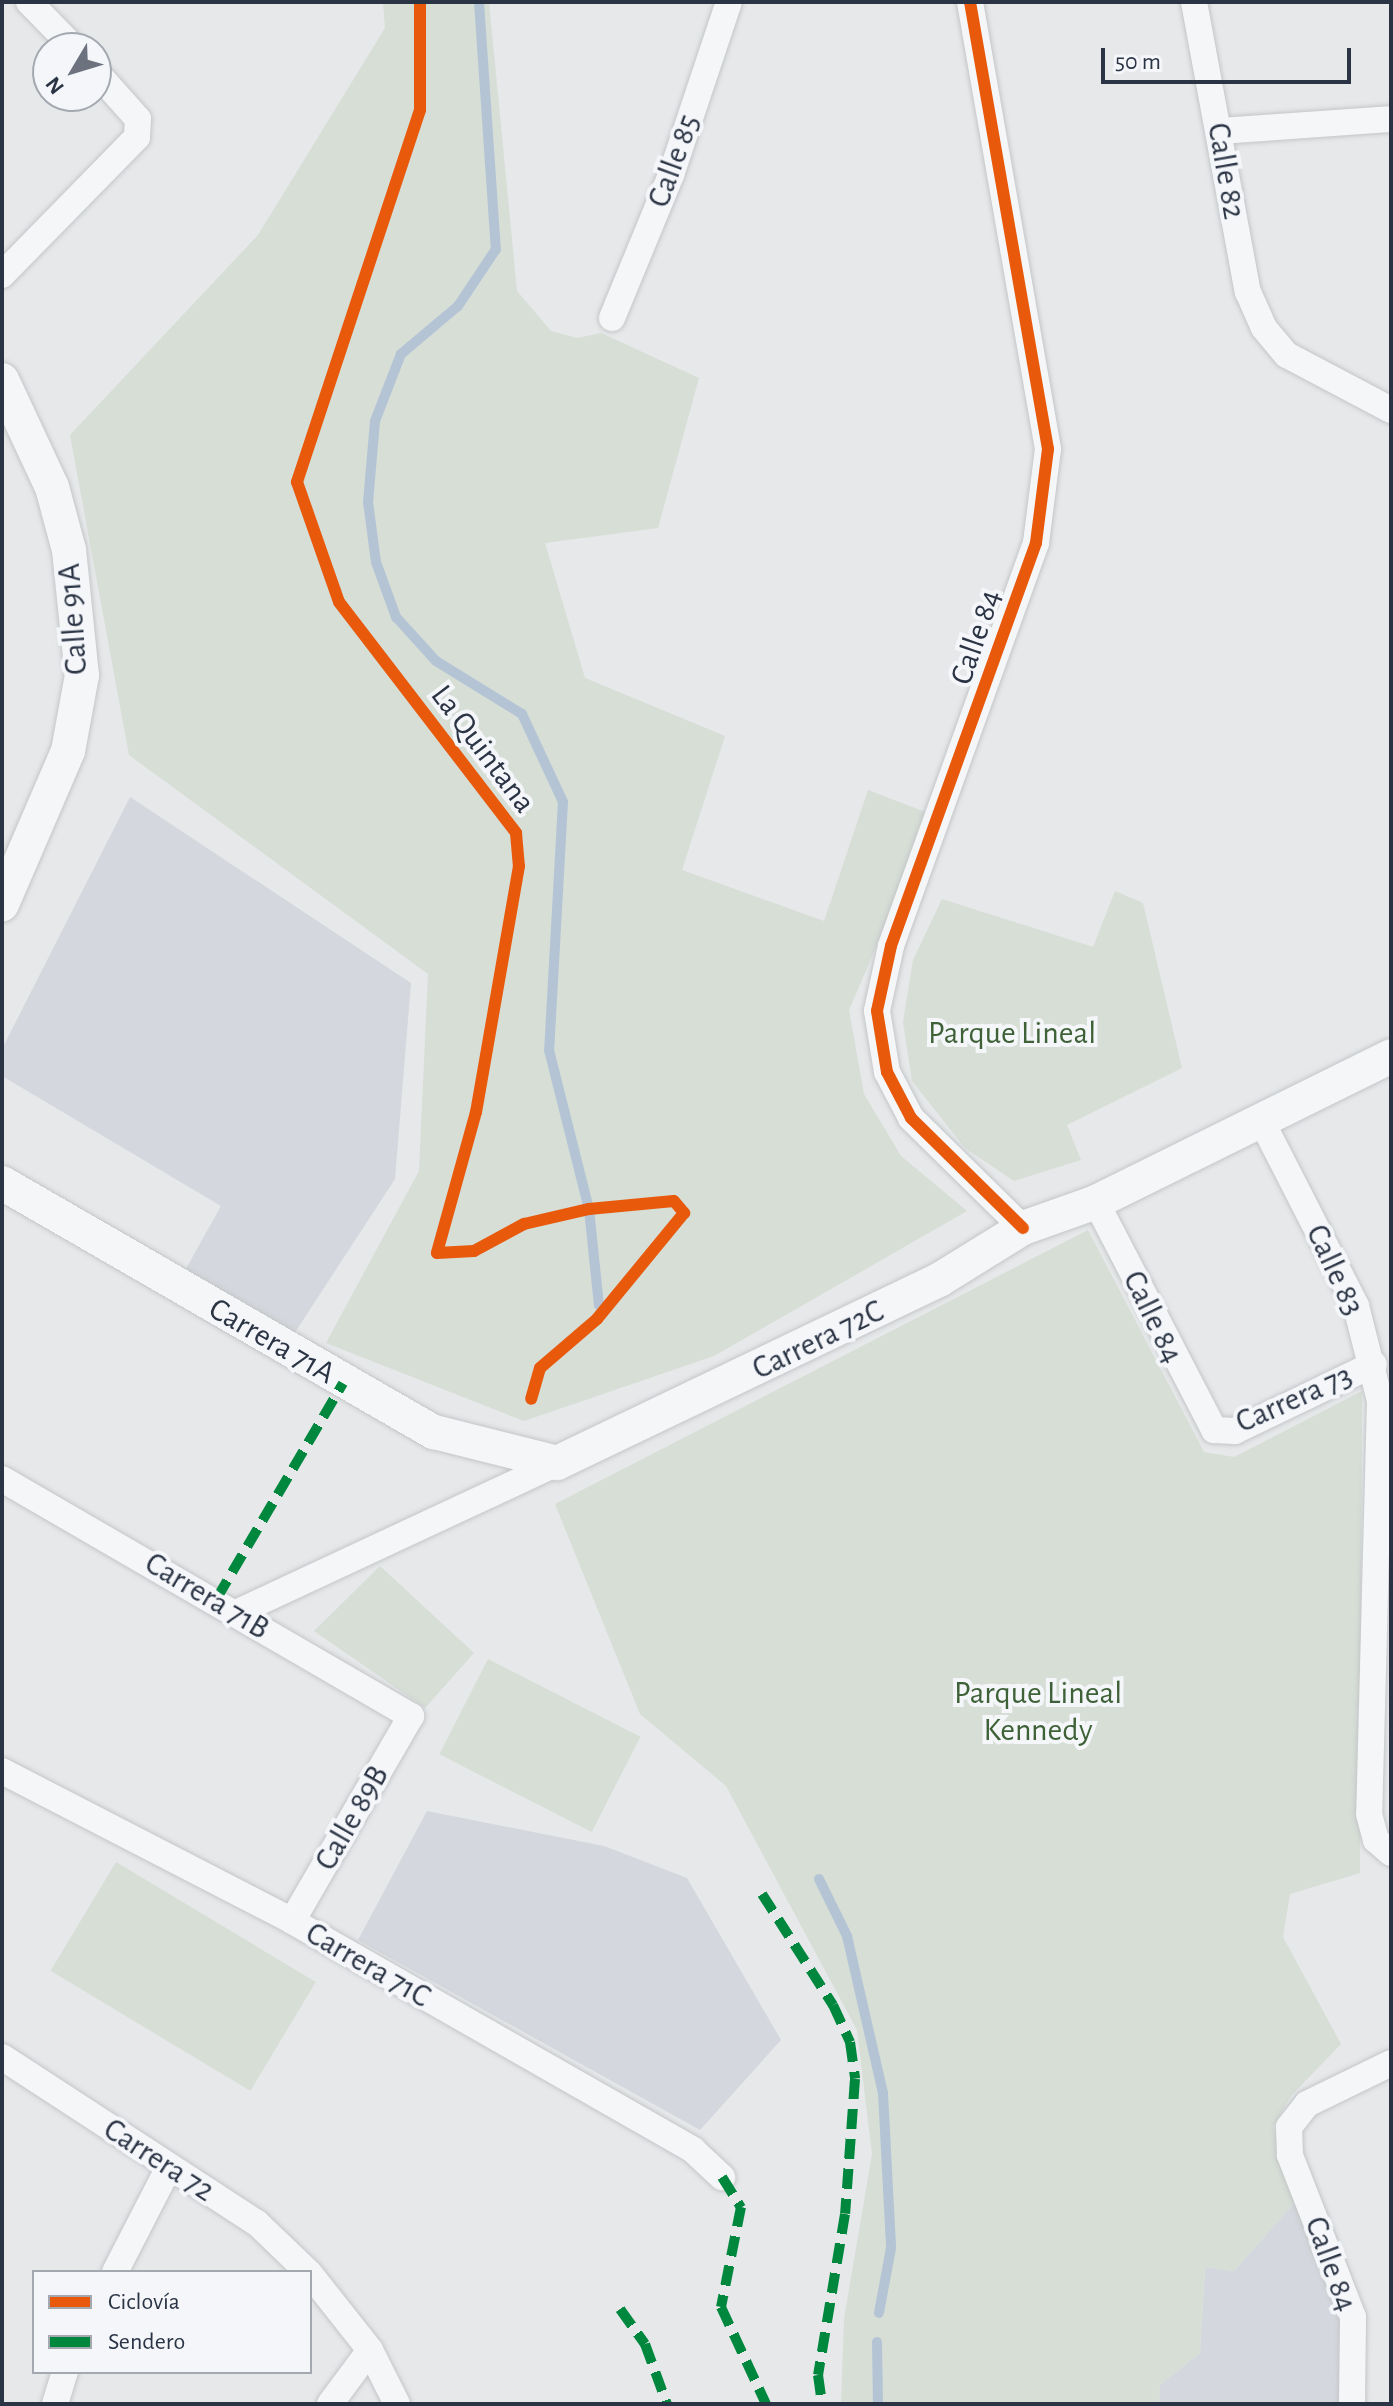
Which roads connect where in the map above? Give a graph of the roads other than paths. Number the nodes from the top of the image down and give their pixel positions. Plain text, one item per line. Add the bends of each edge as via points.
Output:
1 (729, 2) edge
2 (970, 2) edge
3 (1194, 2) edge
4 (42, 6) edge
5 (62, 32) edge
6 (112, 90) edge
7 (1391, 119) edge
8 (1219, 131) junction
9 (2, 275) edge
10 (612, 318) dead end
11 (2, 380) edge
12 (1391, 410) edge
13 (10, 867) edge
14 (2, 904) edge
15 (1391, 1056) edge
16 (1261, 1120) junction
17 (2, 1183) edge
18 (1096, 1202) junction
19 (1023, 1228) junction
20 (1374, 1364) junction
21 (1214, 1430) joint
22 (557, 1463) junction
23 (2, 1479) edge
24 (238, 1612) junction
25 (411, 1716) joint
26 (2, 1771) edge
27 (1391, 1853) edge
28 (292, 1921) junction
29 (2, 2057) edge
30 (1391, 2063) edge
31 (168, 2169) junction
32 (722, 2177) dead end
33 (116, 2270) edge
34 (306, 2270) edge
35 (312, 2277) edge
36 (370, 2350) junction
37 (64, 2374) edge
38 (55, 2404) edge
39 (330, 2404) edge
40 (397, 2404) edge
41 (1352, 2404) edge

1 - 10 street, Calle 85 via 671,175
2 - 19 street, Calle 84 via 1048,449 1036,543 891,946 877,1011 887,1072 911,1118
3 - 8 street, Calle 82
4 - 5 street
6 - 9 street via 138,119 137,137
7 - 8 street
8 - 12 street, Calle 82 via 1248,292 1287,355
11 - 13 street, Calle 91A via 52,487 69,550 82,675 68,751
13 - 14 street, Calle 91A
15 - 16 street, Carrera 72C
16 - 18 street, Carrera 72C
16 - 20 street, Calle 83 via 1356,1306
17 - 22 street, Carrera 71A via 434,1432
18 - 19 street, Carrera 72C
18 - 21 street, Calle 84
19 - 22 street, Carrera 72C via 939,1280
20 - 21 street, Carrera 73 via 1235,1431
20 - 27 street, Calle 83 via 1380,1401 1369,1814 1376,1840
22 - 24 street, Carrera 72C
23 - 24 street, Carrera 71B
24 - 25 street, Carrera 71B
25 - 28 street, Calle 89B
26 - 28 street, Carrera 71C
28 - 32 street, Carrera 71C via 693,2150
29 - 31 street, Carrera 72
30 - 41 street, Calle 84 via 1307,2104 1289,2127 1290,2155 1353,2317
31 - 33 street
31 - 34 street, Carrera 72 via 257,2223
35 - 36 street, Carrera 72
36 - 39 street
36 - 40 street, Carrera 72
37 - 38 street

